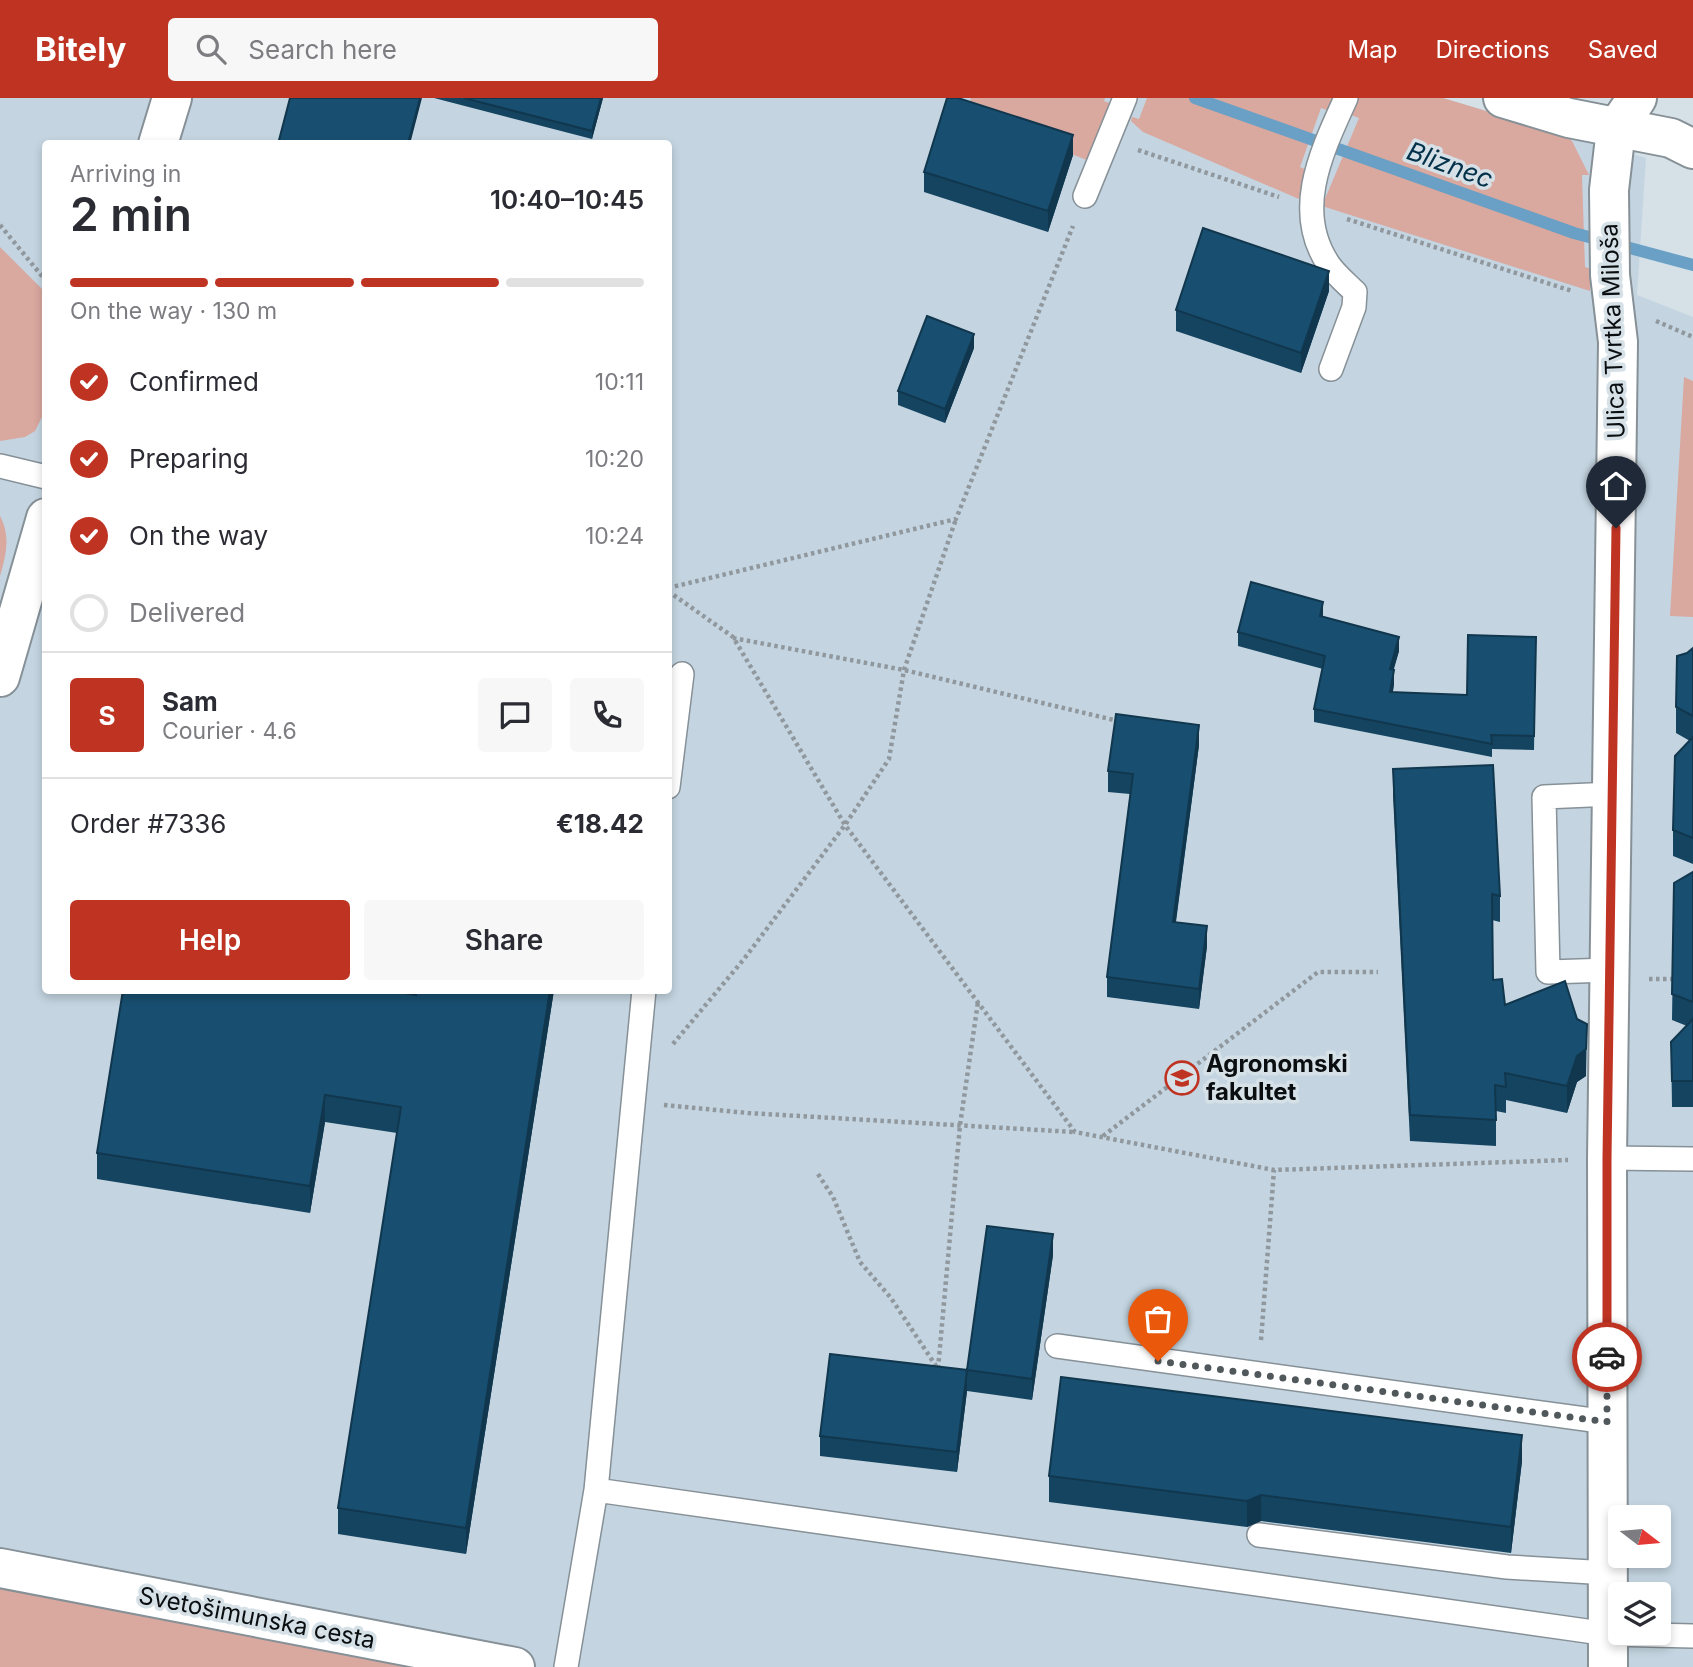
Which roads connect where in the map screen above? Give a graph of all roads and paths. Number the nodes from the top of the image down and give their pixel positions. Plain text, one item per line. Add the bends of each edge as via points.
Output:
1 (172, 98) edge
2 (1503, 98) edge
3 (1637, 98) edge
4 (1122, 105) edge
5 (1342, 107) edge
6 (1616, 129) junction
7 (159, 140) edge
8 (1107, 140) junction
9 (1693, 149) edge
10 (1085, 196) joint
11 (1309, 207) junction
12 (0, 225) edge
13 (42, 276) edge
14 (1612, 290) junction
15 (1693, 337) edge
16 (1331, 369) dead end
17 (0, 466) edge
18 (42, 476) edge
19 (957, 519) junction
20 (42, 532) edge
21 (672, 589) edge
22 (672, 593) edge
23 (733, 637) junction
24 (904, 670) junction
25 (682, 674) dead end
26 (0, 677) edge
27 (1123, 722) edge
28 (672, 755) edge
29 (1612, 794) junction
30 (845, 825) junction
31 (1378, 972) dead end
32 (1623, 975) junction
33 (1673, 979) edge
34 (644, 994) edge
35 (978, 1002) junction
36 (636, 1060) junction
37 (632, 1102) junction
38 (960, 1125) junction
39 (1075, 1132) junction
40 (1102, 1137) junction
41 (1607, 1158) junction
42 (1693, 1158) edge
43 (1274, 1170) junction
44 (818, 1174) dead end
45 (1057, 1346) dead end
46 (1258, 1376) junction
47 (1607, 1422) junction
48 (596, 1490) junction
49 (1259, 1535) edge
50 (0, 1568) edge
51 (1608, 1573) junction
52 (1693, 1636) edge
53 (1608, 1651) edge
54 (515, 1667) edge
55 (566, 1667) edge

1 - 7 street
2 - 6 street
3 - 6 street
4 - 8 lane
5 - 11 lane via 1316,172
6 - 9 street via 1671,138
6 - 14 street, Ulica Tvrtka Miloša via 1609,190
8 - 10 lane
8 - 11 path
10 - 19 path
11 - 14 path
11 - 16 lane via 1310,223 1329,265 1355,292 1354,307
12 - 13 path
14 - 15 path
14 - 29 street, Ulica Tvrtka Miloša via 1618,342
17 - 18 lane
19 - 21 path
19 - 24 path
20 - 26 street
22 - 23 path
23 - 24 path
23 - 30 path
24 - 27 path
24 - 30 path via 889,760
25 - 28 lane
29 - 32 street, Ulica Tvrtka Miloša
29 - 32 lane via 1544,797 1548,972
30 - 35 path
30 - 36 path via 744,959 673,1043
31 - 40 path via 1318,972
32 - 33 path
32 - 41 street, Ulica Tvrtka Miloša
34 - 36 lane
35 - 38 path
35 - 39 path
36 - 37 lane
37 - 38 path
37 - 48 lane
38 - 39 path
38 - 44 path via 937,1368 891,1298 860,1262 833,1197
39 - 40 path
40 - 43 path
41 - 42 lane
41 - 43 path
41 - 47 street, Ulica Tvrtka Miloša
43 - 46 path
45 - 46 lane
46 - 47 lane
47 - 51 street, Ulica Tvrtka Miloša
48 - 53 lane
48 - 55 lane
49 - 51 lane via 1507,1567
50 - 54 street, Svetošimunska cesta
51 - 53 street, Ulica Tvrtka Miloša
52 - 53 lane

